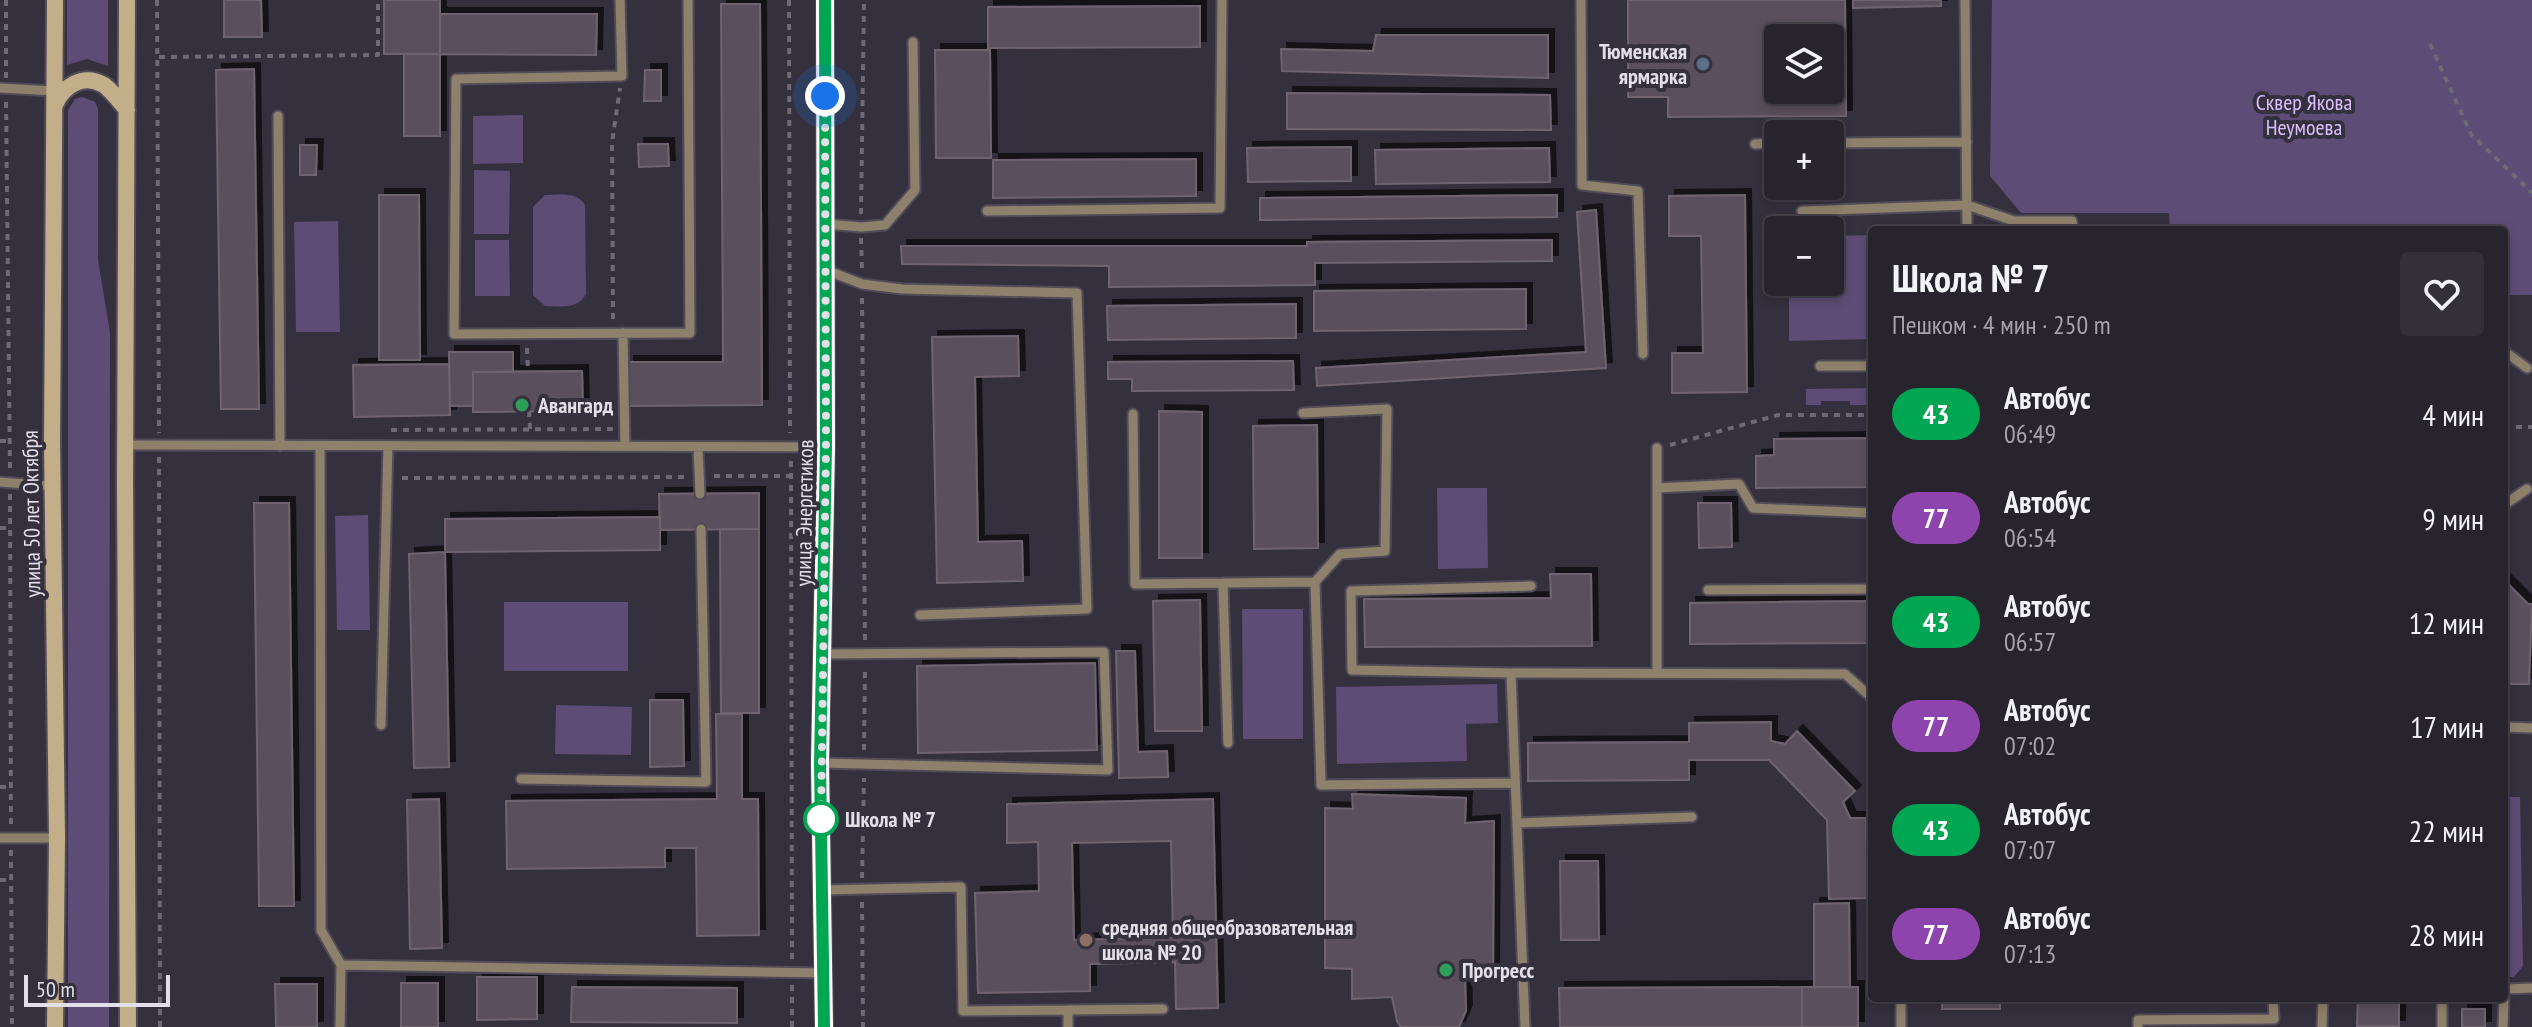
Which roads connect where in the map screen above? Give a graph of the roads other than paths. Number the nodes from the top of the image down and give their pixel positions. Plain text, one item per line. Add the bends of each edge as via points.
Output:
1 (55, 0) edge
2 (127, 0) edge
3 (620, 0) edge
4 (688, 0) edge
5 (825, 0) edge
6 (1222, 0) edge
7 (1581, 0) edge
8 (1965, 0) edge
9 (913, 42) dead end
10 (3, 88) edge
11 (54, 99) junction
12 (127, 110) junction
13 (278, 116) dead end
14 (1967, 142) junction
15 (1844, 143) edge
16 (1755, 144) dead end
17 (1764, 144) edge
18 (1967, 205) junction
19 (987, 211) dead end
20 (1802, 211) dead end
21 (826, 224) junction
22 (1967, 226) edge
23 (2073, 226) edge
24 (826, 270) junction
25 (618, 333) junction
26 (1643, 354) dead end
27 (2508, 354) edge
28 (1820, 366) dead end
29 (1868, 366) edge
30 (2527, 368) dead end
31 (1303, 413) dead end
32 (1133, 414) dead end
33 (125, 445) junction
34 (280, 446) junction
35 (320, 446) junction
36 (388, 446) junction
37 (625, 446) junction
38 (698, 447) junction
39 (826, 447) junction
40 (1657, 448) road end
41 (5, 482) edge
42 (52, 486) junction
43 (1657, 488) junction
44 (2527, 489) dead end
45 (700, 494) dead end
46 (2508, 502) edge
47 (1868, 513) edge
48 (701, 529) dead end
49 (1315, 582) junction
50 (1223, 583) junction
51 (1531, 586) dead end
52 (1868, 589) edge
53 (1708, 590) dead end
54 (920, 615) dead end
55 (824, 654) junction
56 (1657, 672) junction
57 (1511, 673) junction
58 (1868, 694) edge
59 (381, 725) dead end
60 (2508, 727) edge
61 (2532, 728) edge
62 (1228, 743) dead end
63 (820, 763) junction
64 (521, 779) dead end
65 (1515, 783) junction
66 (1692, 817) dead end
67 (1517, 823) junction
68 (5, 838) edge
69 (57, 838) junction
70 (821, 890) junction
71 (341, 965) junction
72 (824, 973) junction
73 (2532, 988) edge
74 (2508, 991) edge
75 (1901, 1002) edge
76 (2273, 1002) edge
77 (2323, 1002) edge
78 (2442, 1002) edge
79 (2504, 1002) edge
80 (1163, 1009) dead end
81 (1068, 1010) junction
82 (55, 1027) edge
83 (128, 1027) edge
84 (340, 1027) edge
85 (824, 1027) edge
86 (1068, 1027) edge
87 (1525, 1027) edge
88 (1901, 1027) edge
89 (2138, 1027) edge
90 (2322, 1027) edge
91 (2442, 1027) edge
92 (2503, 1027) edge

1 - 11 main road, улица 50 лет Октября
2 - 12 main road
3 - 25 lane via 622,76 456,79 454,334
4 - 25 lane via 690,333
5 - 21 main road, улица Энергетиков
6 - 19 lane via 1220,208
7 - 26 lane via 1582,185 1638,191
8 - 14 lane
9 - 21 lane via 915,190 885,225
10 - 11 lane
11 - 12 main road via 72,83 88,80 103,85
11 - 42 main road, улица 50 лет Октября
12 - 33 main road
13 - 34 lane
14 - 15 lane
14 - 18 lane
16 - 17 lane
18 - 20 lane
18 - 22 lane
18 - 23 lane via 2014,221 2072,221
21 - 24 main road, улица Энергетиков
24 - 39 main road, улица Энергетиков
24 - 54 lane via 862,284 902,289 1077,293 1087,609
25 - 37 lane
27 - 30 lane
28 - 29 lane
31 - 49 lane via 1387,409 1385,551 1340,554
32 - 50 lane via 1135,584
33 - 34 lane
33 - 83 main road
34 - 35 lane
35 - 36 lane
35 - 71 lane via 321,930
36 - 37 lane
36 - 59 lane
37 - 38 lane
38 - 39 lane
38 - 45 lane
39 - 55 main road, улица Энергетиков
40 - 43 lane
41 - 42 lane
42 - 69 main road, улица 50 лет Октября
43 - 47 lane via 1739,484 1753,508
43 - 56 lane
44 - 46 lane
48 - 64 lane via 706,782
49 - 50 lane
49 - 65 lane via 1321,785
50 - 62 lane
51 - 57 lane via 1351,591 1352,670
52 - 53 lane
55 - 63 main road, улица Энергетиков
55 - 63 lane via 1104,652 1108,770
56 - 57 lane
56 - 58 lane via 1845,674
57 - 65 lane
60 - 61 lane
63 - 70 main road, улица Энергетиков
65 - 67 lane
66 - 67 lane
67 - 87 lane
68 - 69 lane
69 - 82 main road, улица 50 лет Октября
70 - 72 main road, улица Энергетиков
70 - 81 lane via 961,887 963,1011
71 - 72 lane
71 - 84 lane
72 - 85 main road, улица Энергетиков
73 - 74 lane
75 - 88 lane
76 - 89 lane via 2274,1019 2138,1020
77 - 90 lane
78 - 91 lane
79 - 92 lane
80 - 81 lane
81 - 86 lane

